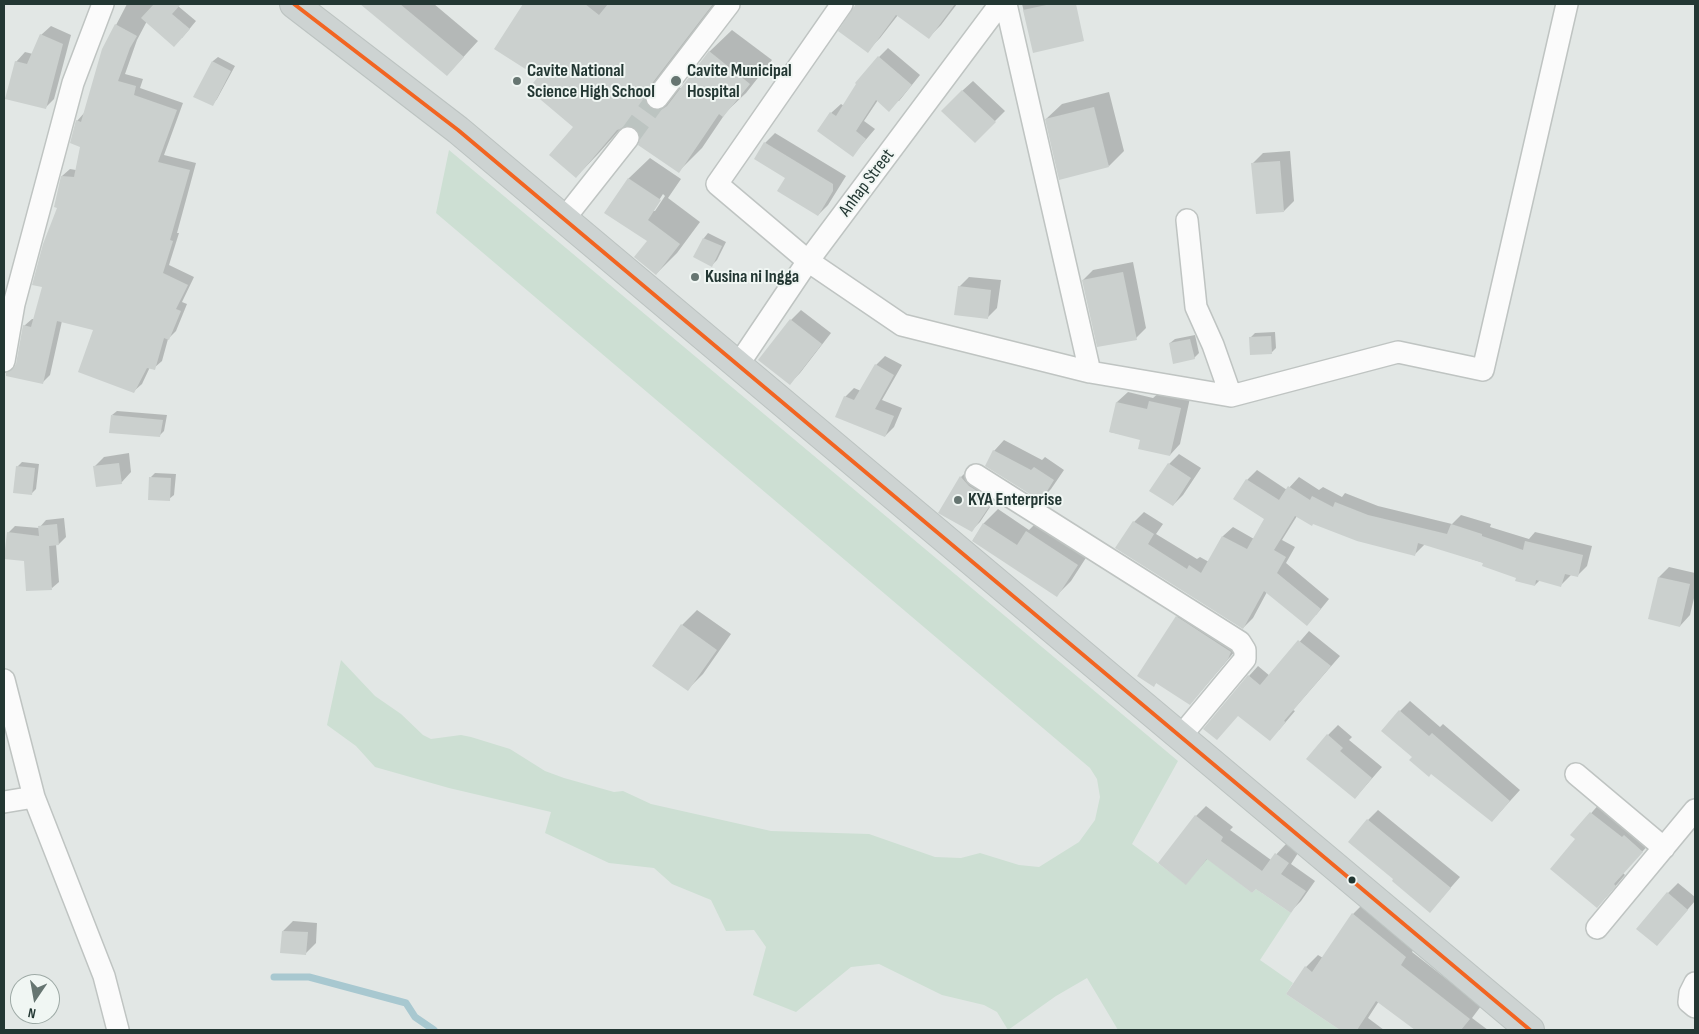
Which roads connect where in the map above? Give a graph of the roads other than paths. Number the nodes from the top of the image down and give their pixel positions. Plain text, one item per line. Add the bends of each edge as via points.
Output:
1 (103, 4) edge
2 (294, 4) edge
3 (729, 4) edge
4 (842, 4) edge
5 (1000, 4) edge
6 (1006, 4) edge
7 (1567, 4) edge
8 (657, 98) tunnel mouth
9 (628, 138) tunnel mouth
10 (564, 219) junction
11 (1187, 220) dead end
12 (808, 262) junction
13 (4, 361) edge
14 (738, 365) junction
15 (1090, 372) junction
16 (1231, 396) junction
17 (976, 475) dead end
18 (4, 680) edge
19 (1180, 736) junction
20 (1576, 774) dead end
21 (34, 797) junction
22 (4, 802) edge
23 (1695, 810) edge
24 (1664, 848) junction
25 (1597, 928) dead end
26 (1695, 983) edge
27 (1695, 1007) edge
28 (118, 1030) edge
29 (1530, 1030) edge

1 - 13 street via 73,84 14,304
2 - 10 main road via 458,130
3 - 8 street
4 - 12 street via 718,184
5 - 12 street, Anhap Street
6 - 15 street
7 - 16 street via 1483,370 1398,352
9 - 10 street
10 - 14 main road
11 - 16 street via 1196,307
12 - 14 street, Anhap Street
12 - 15 street via 902,324
14 - 19 main road
15 - 16 street
17 - 19 street via 1240,642 1245,650 1245,659
18 - 21 street
19 - 29 main road
20 - 24 street
21 - 22 street
21 - 28 street via 104,976
23 - 24 street
24 - 25 street
26 - 27 street via 1689,1002

